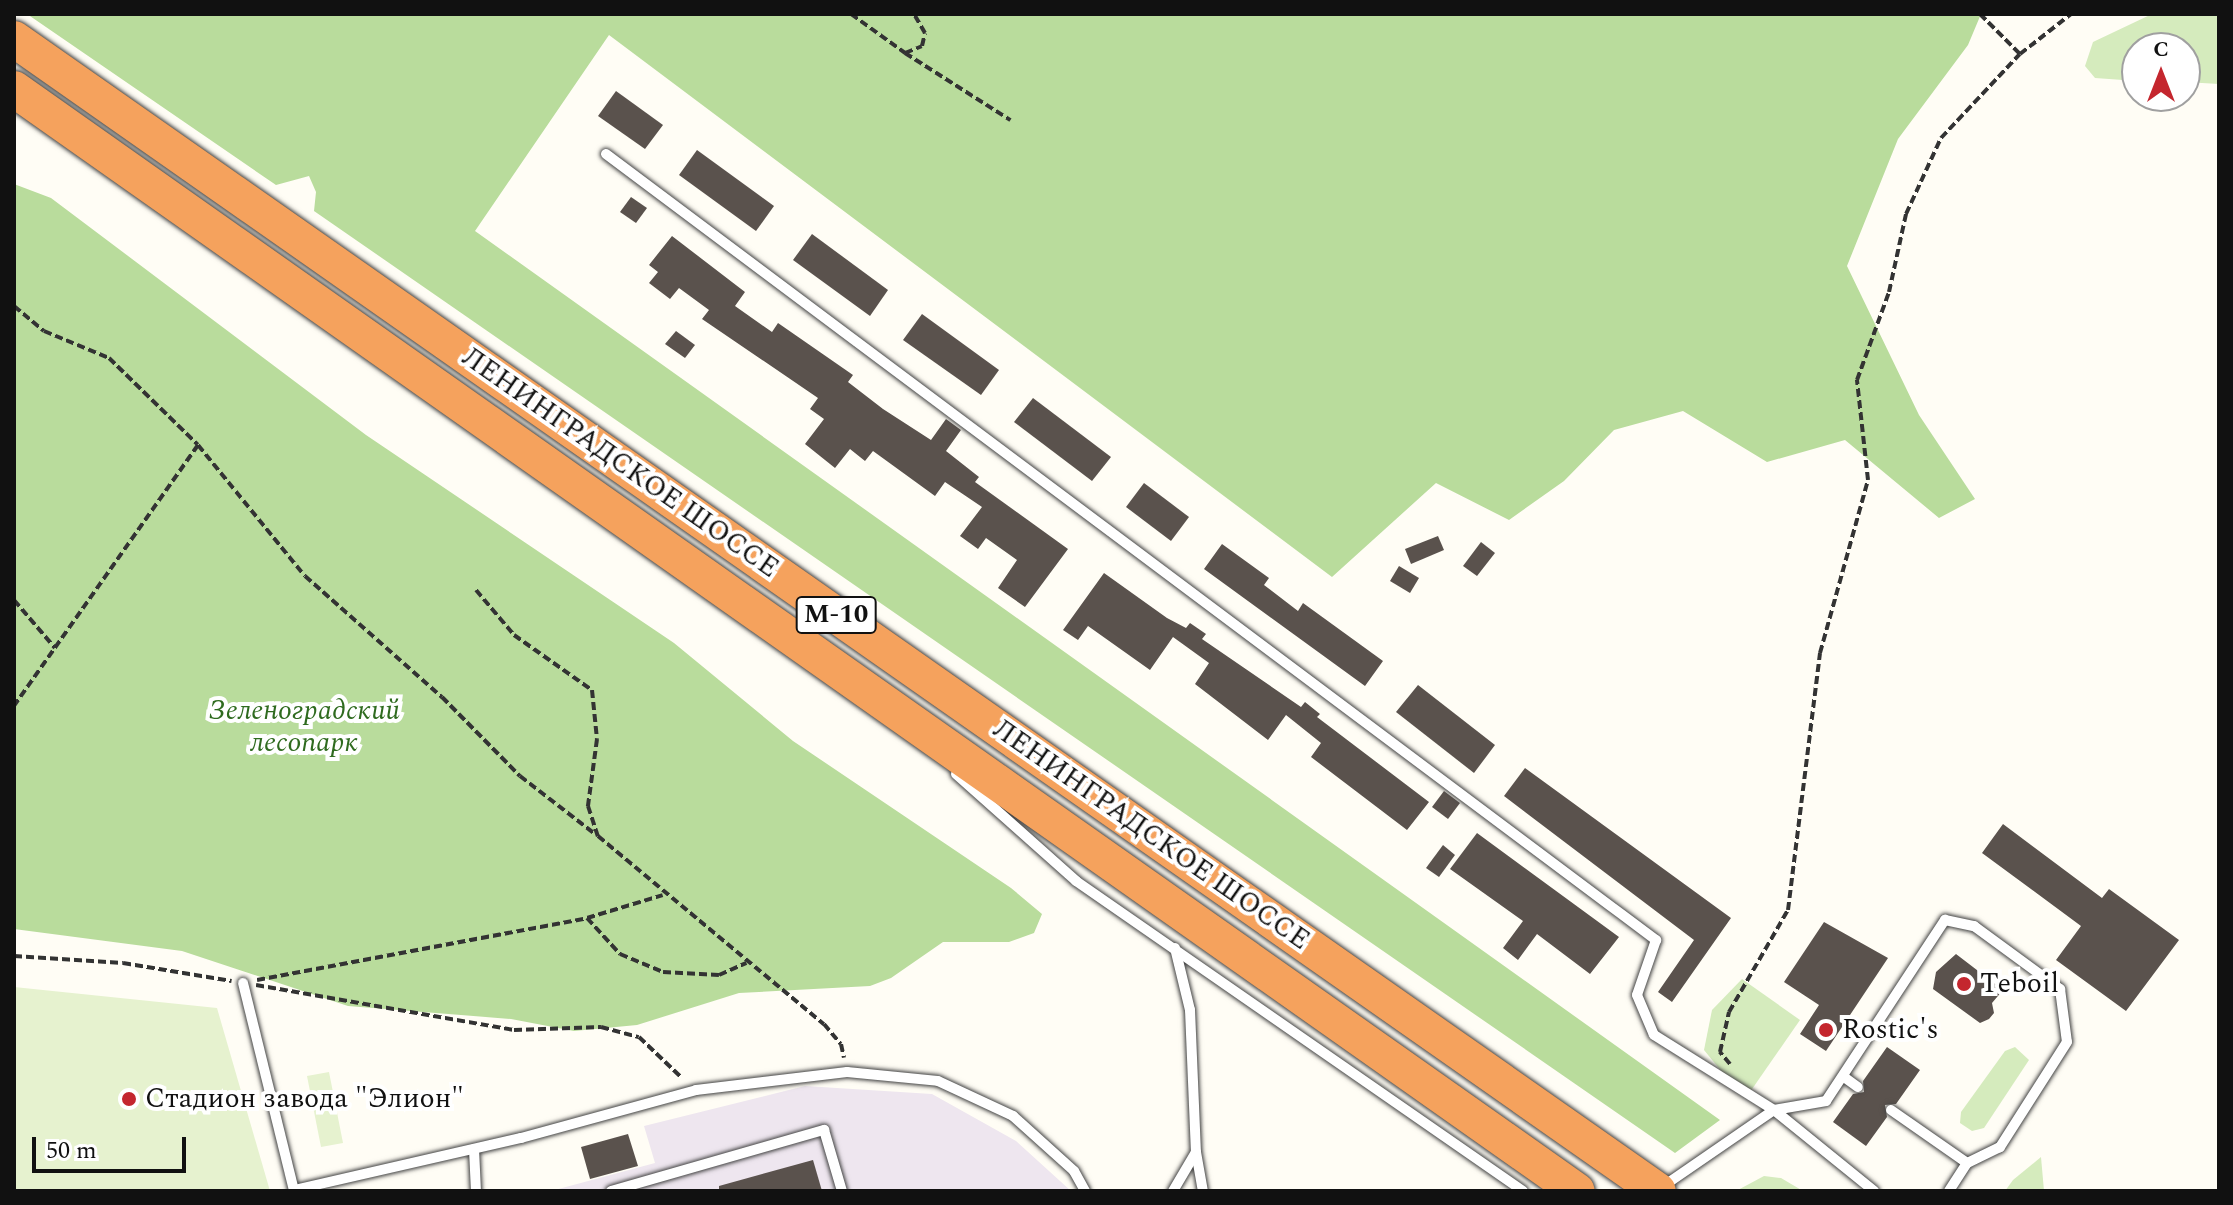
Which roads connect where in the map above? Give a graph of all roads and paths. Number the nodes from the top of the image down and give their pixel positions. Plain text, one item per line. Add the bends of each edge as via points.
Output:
1 (851, 14) edge
2 (914, 14) edge
3 (1980, 14) edge
4 (2071, 14) edge
5 (14, 39) edge
6 (905, 53) junction
7 (2020, 54) junction
8 (14, 89) edge
9 (1010, 120) dead end
10 (606, 154) dead end
11 (14, 306) edge
12 (198, 445) junction
13 (476, 590) dead end
14 (14, 600) edge
15 (55, 648) junction
16 (863, 689) junction
17 (14, 706) edge
18 (934, 753) dead end
19 (945, 764) dead end
20 (598, 836) junction
21 (664, 895) junction
22 (587, 918) junction
23 (1175, 948) junction
24 (14, 956) edge
25 (746, 963) junction
26 (243, 983) junction
27 (1733, 1067) dead end
28 (847, 1072) junction
29 (1844, 1077) junction
30 (1858, 1087) dead end
31 (696, 1090) junction
32 (1774, 1110) junction
33 (1891, 1110) dead end
34 (474, 1149) junction
35 (1196, 1152) junction
36 (1967, 1163) junction
37 (294, 1190) edge
38 (1658, 1190) edge
39 (476, 1191) edge
40 (611, 1191) edge
41 (842, 1191) edge
42 (1085, 1191) edge
43 (1173, 1191) edge
44 (1203, 1191) edge
45 (1523, 1191) edge
46 (1577, 1191) edge
47 (1874, 1191) edge
48 (1949, 1191) edge

1 - 6 path
2 - 6 path via 925,33 922,46
3 - 7 path
4 - 7 path
5 - 38 highway, ЛЕНИНГРАДСКОЕ ШОССЕ / М-10
6 - 9 path
7 - 27 path via 1941,138 1906,214 1889,292 1857,380 1868,480 1820,653 1788,910 1734,1002 1721,1035 1720,1052
8 - 16 highway, ЛЕНИНГРАДСКОЕ ШОССЕ / М-10
10 - 32 lane via 1656,940 1637,995 1654,1035
11 - 12 path via 44,331 109,358
12 - 15 path
12 - 20 path via 305,576 442,697 520,776
13 - 20 path via 514,635 592,690 597,739 588,806
14 - 15 path
15 - 17 path
16 - 18 lane
16 - 46 highway, ЛЕНИНГРАДСКОЕ ШОССЕ / М-10
19 - 23 lane via 1076,881
20 - 21 path
21 - 22 path
21 - 25 path
22 - 25 path via 620,954 663,972 719,975
22 - 26 path
23 - 35 lane via 1190,1010
23 - 45 lane
24 - 26 path via 123,963
25 - 28 path via 824,1024 841,1044
26 - 31 path via 514,1030 601,1027 639,1037
26 - 37 lane
28 - 31 lane
28 - 42 lane via 938,1081 1013,1116 1074,1171
29 - 30 lane
29 - 32 lane via 1826,1101
29 - 36 lane via 1945,920 1974,926 2060,989 2067,1042 2000,1147
31 - 34 lane
32 - 38 lane
32 - 47 lane
33 - 36 lane
34 - 37 lane
34 - 39 lane
35 - 43 lane
35 - 44 lane
36 - 48 lane
40 - 41 lane via 824,1130

